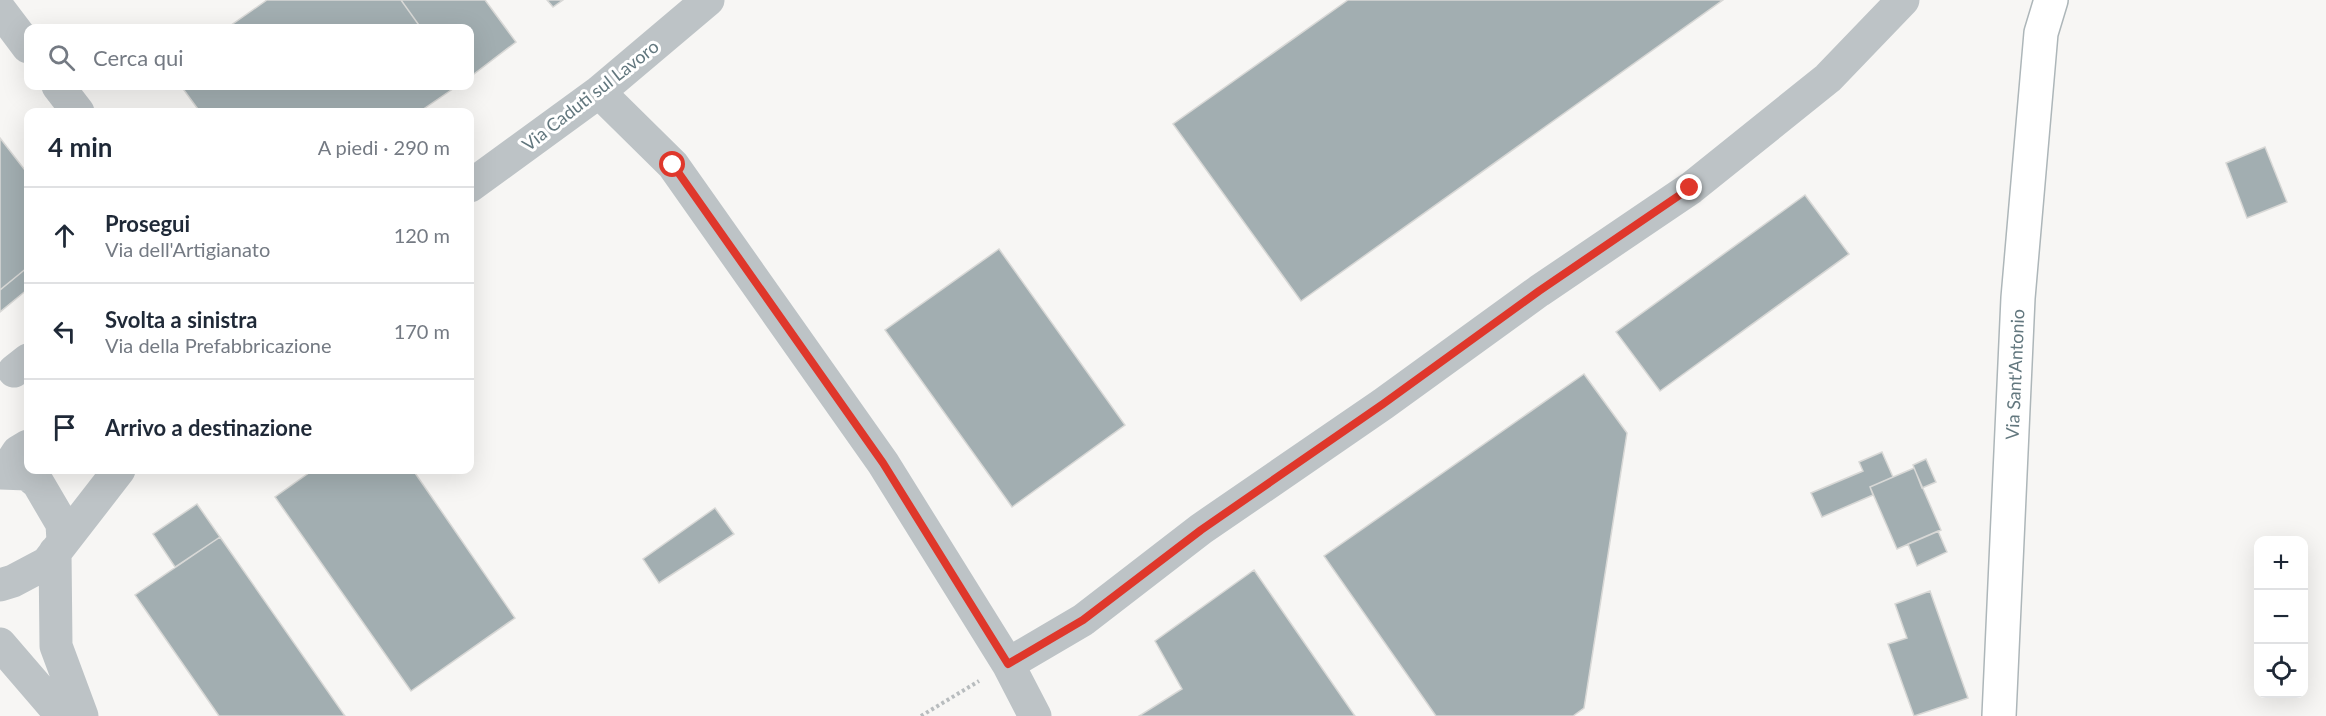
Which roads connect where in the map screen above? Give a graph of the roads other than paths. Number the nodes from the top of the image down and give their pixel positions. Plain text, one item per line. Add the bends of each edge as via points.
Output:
1 (708, 0) edge
2 (1903, 0) edge
3 (2031, 0) edge
4 (2050, 0) edge
5 (0, 10) edge
6 (2041, 33) junction
7 (24, 42) edge
8 (61, 90) edge
9 (599, 92) junction
10 (75, 108) edge
11 (474, 183) edge
12 (24, 448) edge
13 (2, 473) edge
14 (24, 474) edge
15 (27, 474) edge
16 (116, 474) edge
17 (59, 547) junction
18 (0, 585) edge
19 (0, 644) edge
20 (1008, 664) junction
21 (62, 716) edge
22 (82, 716) edge
23 (1035, 716) edge
24 (1999, 716) edge

1 - 9 street, Via Caduti sul Lavoro
2 - 20 street via 1828,78 1690,188 1201,530 1083,620
3 - 6 main road, Via Sant'Antonio
4 - 6 main road, Via Sant'Antonio
5 - 7 street
6 - 24 main road, Via Sant'Antonio via 2018,298
8 - 10 street
9 - 11 street, Via Caduti sul Lavoro
9 - 20 street via 673,165 883,463
12 - 13 street
13 - 14 street
15 - 17 street via 38,483 62,524
16 - 17 street
17 - 18 street via 47,563
17 - 22 street via 56,646
19 - 21 street
20 - 23 street

